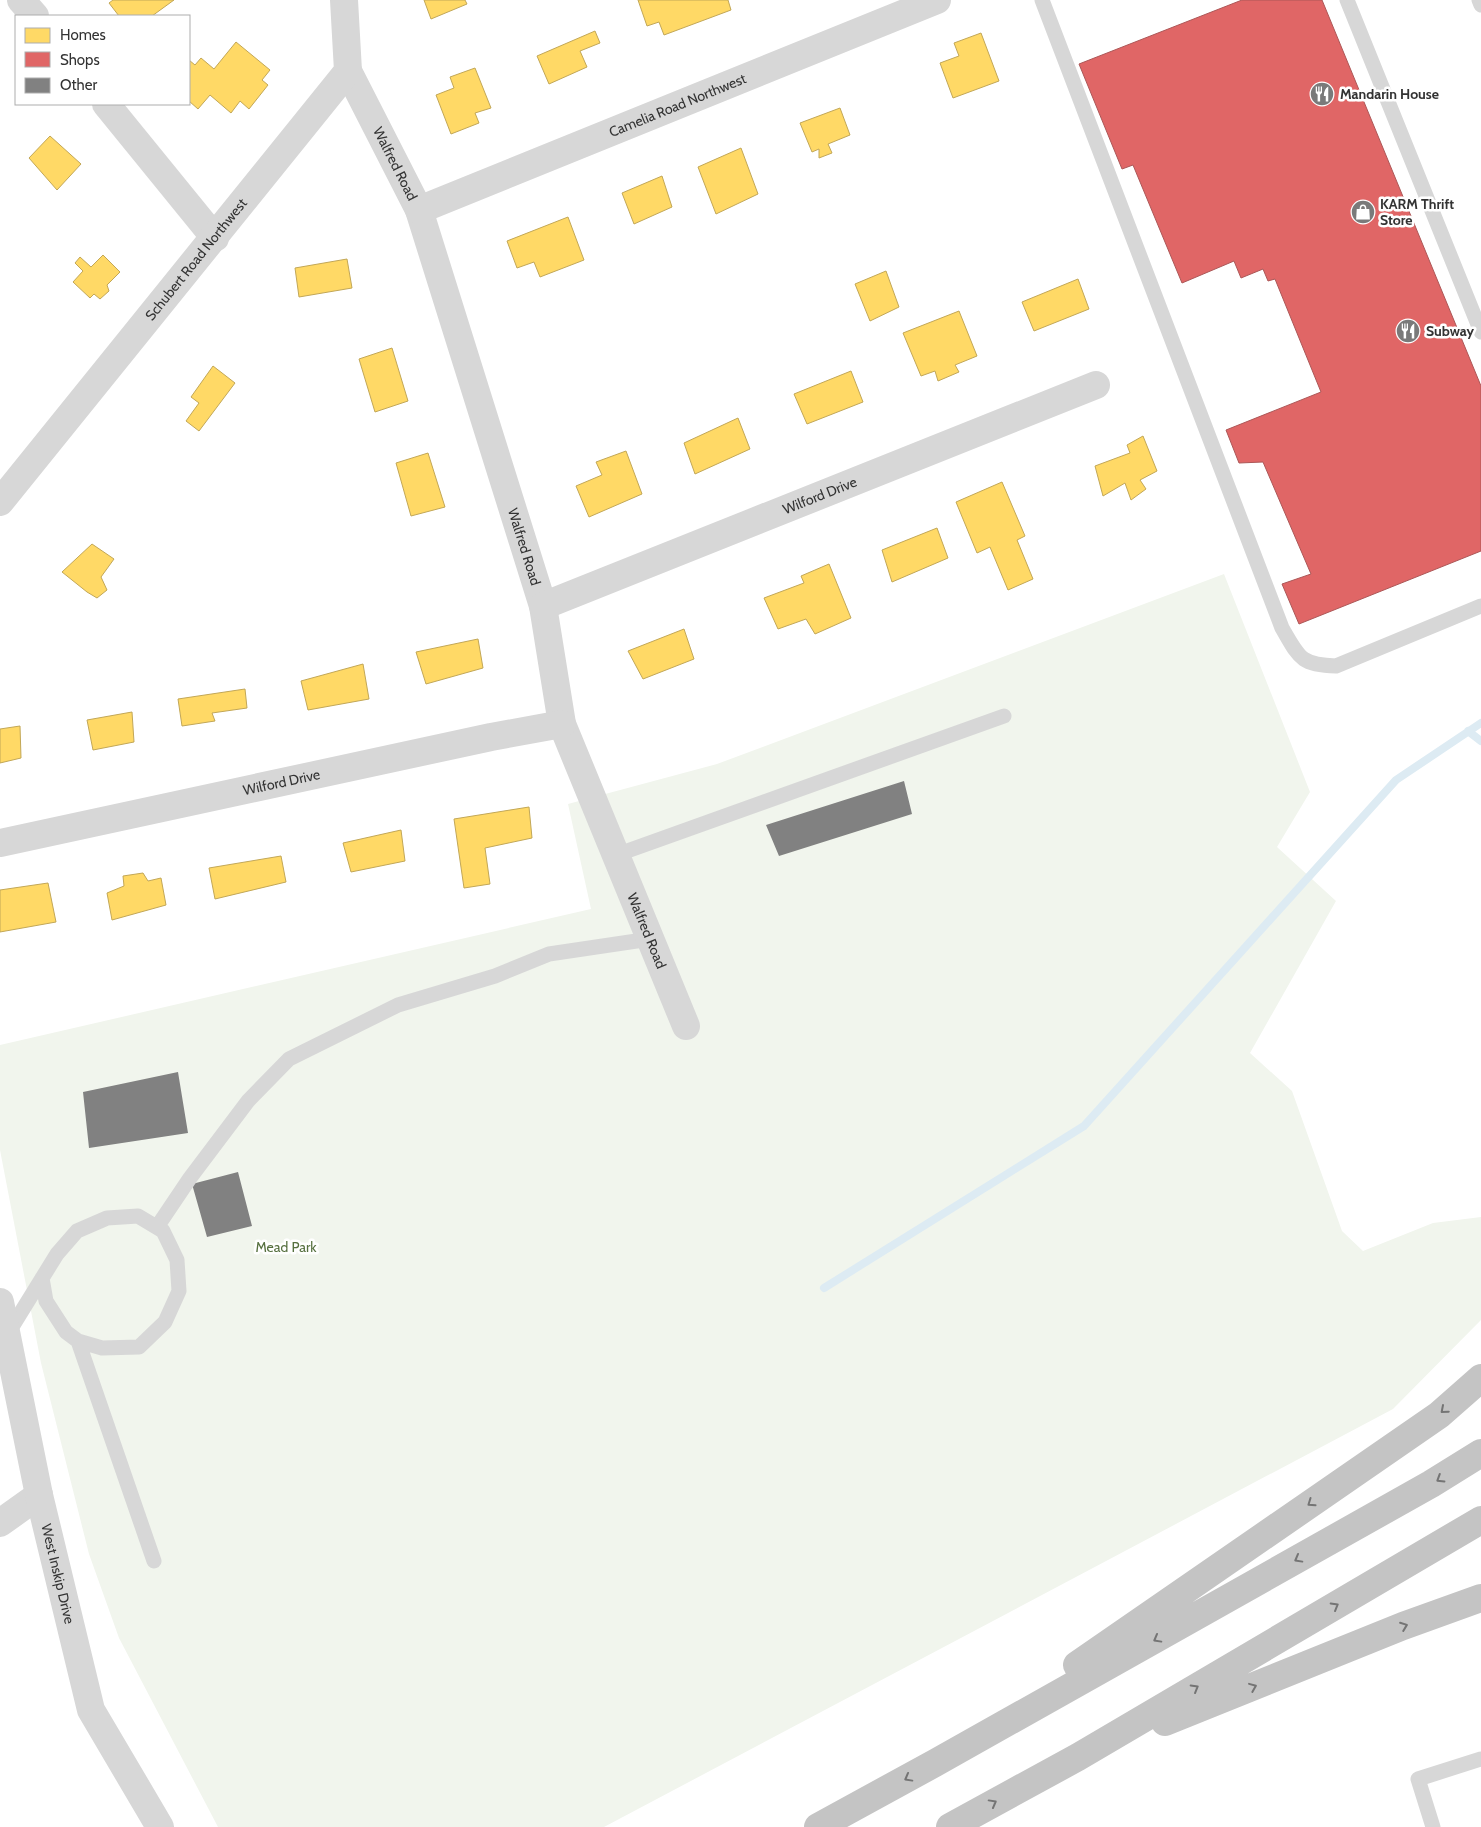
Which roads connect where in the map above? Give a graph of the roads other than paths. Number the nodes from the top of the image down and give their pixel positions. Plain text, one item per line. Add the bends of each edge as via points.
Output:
1 (21, 0) edge
2 (344, 0) edge
3 (936, 0) edge
4 (1042, 0) edge
5 (1347, 0) edge
6 (1479, 0) edge
7 (1481, 5) edge
8 (33, 15) edge
9 (348, 71) junction
10 (107, 105) edge
11 (418, 210) junction
12 (215, 238) junction
13 (1481, 332) edge
14 (1096, 385) dead end
15 (0, 502) edge
16 (543, 606) junction
17 (1481, 606) edge
18 (1004, 716) dead end
19 (562, 724) junction
20 (0, 843) edge
21 (616, 855) junction
22 (650, 939) junction
23 (686, 1026) dead end
24 (157, 1227) junction
25 (42, 1278) junction
26 (0, 1302) edge
27 (7, 1335) junction
28 (78, 1342) junction
29 (1481, 1378) edge
30 (1481, 1453) edge
31 (39, 1495) junction
32 (1481, 1520) edge
33 (0, 1523) edge
34 (154, 1561) dead end
35 (1481, 1598) edge
36 (1078, 1757) junction
37 (1481, 1758) edge
38 (935, 1764) junction
39 (160, 1827) edge
40 (818, 1827) edge
41 (950, 1827) edge
42 (1433, 1827) edge

1 - 8 street
2 - 9 street
3 - 11 street, Camelia Road Northwest
4 - 17 lane via 1282,628 1299,656 1318,665 1336,666
5 - 13 lane
6 - 7 lane
9 - 11 street, Walfred Road
9 - 12 street, Schubert Road Northwest
10 - 12 street
11 - 16 street, Walfred Road
12 - 15 street, Schubert Road Northwest
14 - 16 street, Wilford Drive
16 - 19 street, Walfred Road
18 - 21 lane
19 - 20 street, Wilford Drive
19 - 21 street, Walfred Road
21 - 22 street, Walfred Road
22 - 23 street, Walfred Road
22 - 24 lane via 549,954 495,976 398,1006 288,1059 248,1102
24 - 25 lane via 138,1216 107,1218 77,1231
24 - 28 lane via 163,1231 177,1260 179,1291 165,1322 139,1347 102,1348
25 - 27 lane
25 - 28 lane via 46,1301 66,1332
26 - 27 street, West Inskip Drive
27 - 31 street, West Inskip Drive
28 - 34 lane
29 -> 38 highway via 1439,1415
30 -> 38 highway
31 - 33 street
31 - 39 street, West Inskip Drive via 91,1710
36 -> 32 highway
36 -> 35 highway via 1403,1626
41 -> 36 highway
37 - 42 lane via 1418,1779
38 -> 40 highway

